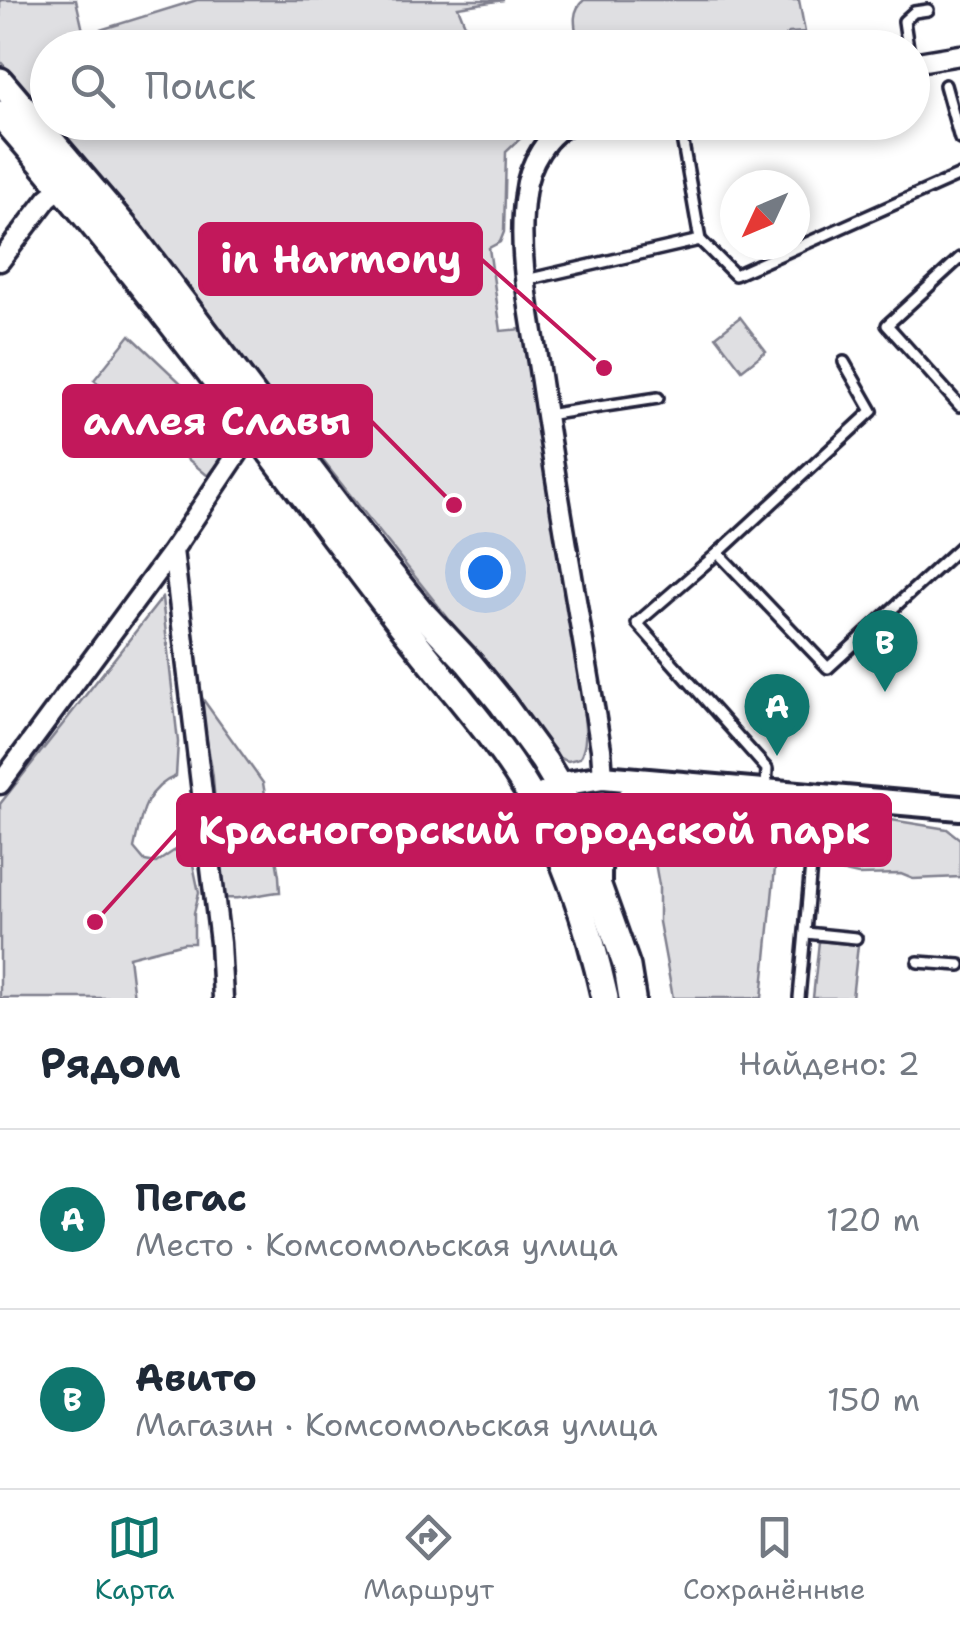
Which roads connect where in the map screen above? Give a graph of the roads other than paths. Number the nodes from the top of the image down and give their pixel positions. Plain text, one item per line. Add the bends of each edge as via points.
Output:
1 (928, 10) dead end
2 (905, 30) edge
3 (960, 55) edge
4 (930, 60) edge
5 (0, 81) edge
6 (945, 84) dead end
7 (0, 114) edge
8 (30, 116) edge
9 (50, 140) edge
10 (548, 140) edge
11 (681, 140) edge
12 (960, 140) edge
13 (960, 175) edge
14 (63, 186) junction
15 (700, 240) junction
16 (960, 258) edge
17 (0, 262) edge
18 (526, 280) junction
19 (844, 362) dead end
20 (658, 398) dead end
21 (960, 406) edge
22 (546, 415) junction
23 (257, 433) junction
24 (960, 547) edge
25 (173, 550) junction
26 (718, 553) junction
27 (604, 778) junction
28 (0, 784) edge
29 (656, 784) junction
30 (559, 786) junction
31 (765, 792) junction
32 (818, 796) junction
33 (533, 800) junction
34 (960, 808) edge
35 (599, 888) junction
36 (806, 933) junction
37 (856, 938) dead end
38 (918, 962) dead end
39 (960, 965) edge
40 (223, 998) edge
41 (605, 998) edge
42 (632, 998) edge
43 (800, 998) edge

1 - 2 lane via 914,12 904,21
3 - 4 street
5 - 8 main road
6 - 12 lane
7 - 14 main road
9 - 30 main road via 133,238 366,544 501,702
10 - 18 street via 525,188
11 - 15 lane
13 - 15 lane via 735,275
14 - 17 street
14 - 23 main road
15 - 18 lane
16 - 21 lane via 887,325
18 - 22 street
19 - 26 lane via 872,410
20 - 22 lane
22 - 27 street
23 - 25 street
23 - 33 main road
24 - 26 lane via 828,668
25 - 28 street
25 - 40 street via 227,951
26 - 31 lane via 636,624 767,769
27 - 29 street
27 - 30 street
29 - 31 street
29 - 35 street via 628,797 606,820
30 - 33 street
30 - 35 main road
31 - 32 street
32 - 34 street
32 - 36 lane
33 - 41 main road via 581,910
35 - 42 main road
36 - 37 lane
36 - 43 lane
38 - 39 lane

